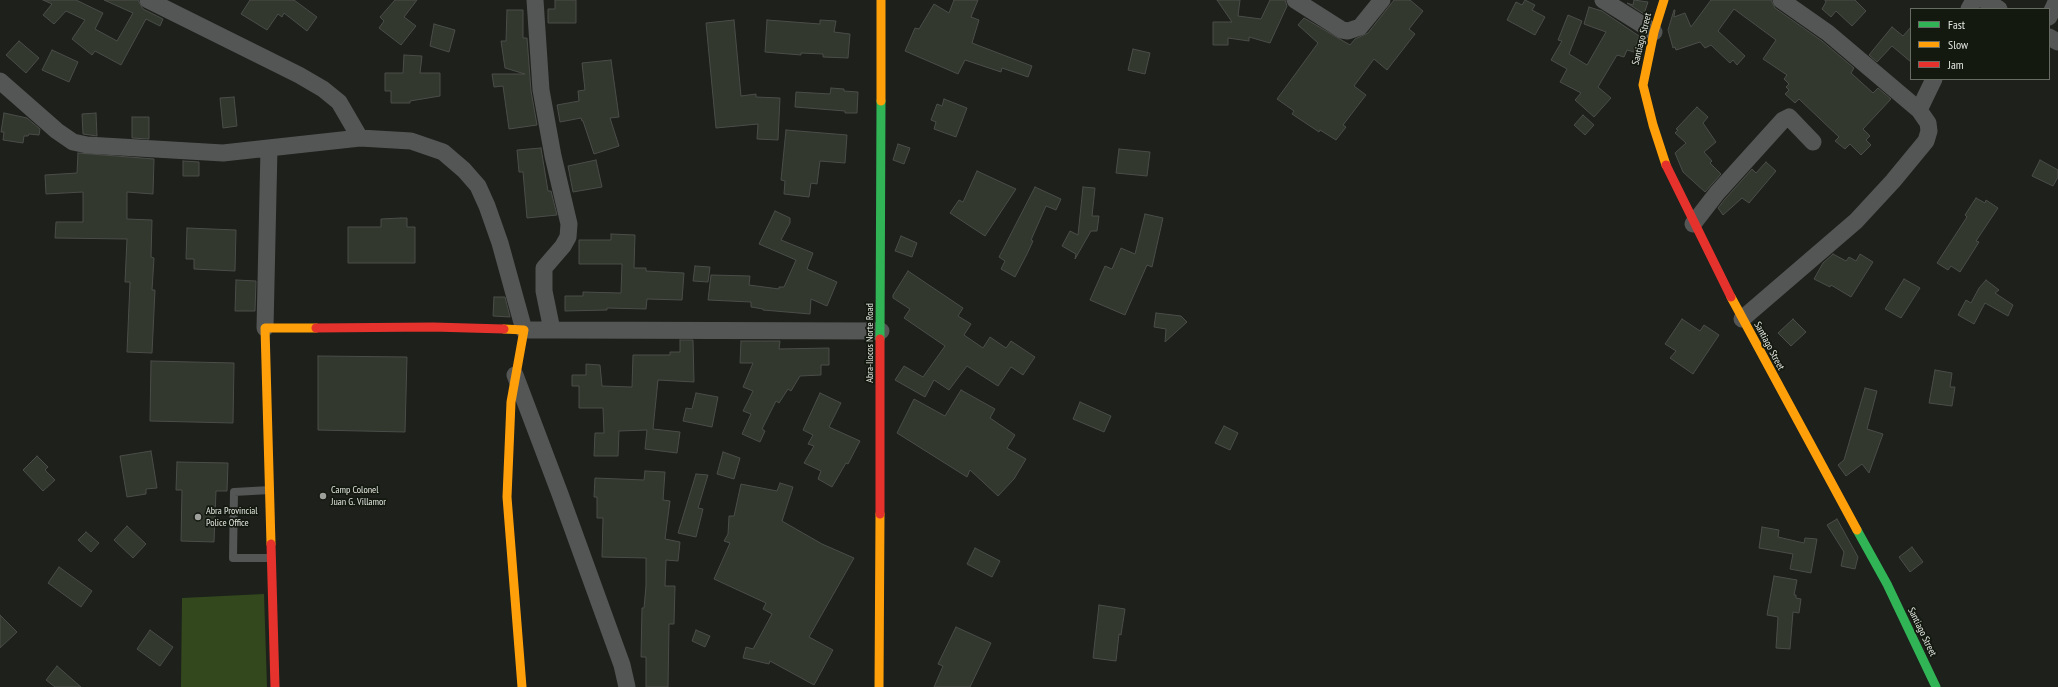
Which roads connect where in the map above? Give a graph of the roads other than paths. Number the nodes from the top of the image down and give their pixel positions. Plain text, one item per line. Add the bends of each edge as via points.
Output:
1 (148, 0) edge
2 (535, 0) edge
3 (881, 0) edge
4 (1296, 0) edge
5 (1382, 0) edge
6 (1603, 0) edge
7 (1664, 0) edge
8 (1780, 0) edge
9 (1984, 0) edge
10 (2057, 0) edge
11 (1997, 8) edge
12 (2050, 15) edge
13 (1654, 32) junction
14 (1934, 80) edge
15 (0, 81) edge
16 (1919, 110) junction
17 (360, 138) junction
18 (1813, 142) dead end
19 (268, 148) junction
20 (1694, 224) junction
21 (1742, 319) junction
22 (265, 328) junction
23 (524, 330) junction
24 (552, 330) junction
25 (881, 331) junction
26 (515, 374) junction
27 (270, 490) junction
28 (272, 558) junction
29 (275, 687) edge
30 (522, 687) edge
31 (627, 687) edge
32 (879, 687) edge
33 (1936, 687) edge

1 - 17 street via 323,89 340,102
2 - 24 street via 541,90 569,224 568,237 563,246 544,268 544,291
3 - 25 street, Abra-Ilocos Norte Road
4 - 5 street via 1342,30 1348,31 1360,27
6 - 13 street
7 - 13 street, Santiago Street
8 - 16 street via 1828,32
9 - 11 street
10 - 12 street
13 - 20 street, Santiago Street via 1643,85 1668,170
14 - 16 street
15 - 19 street via 73,142 194,153
16 - 21 street via 1930,131 1926,140 1893,181 1856,221
17 - 19 street
17 - 23 street via 411,141 443,152 478,186 500,243
18 - 20 street via 1789,117 1783,120 1717,193
19 - 22 street
20 - 21 street, Santiago Street
21 - 33 street, Santiago Street via 1887,584
22 - 23 street
22 - 27 street
23 - 24 street
23 - 26 street
24 - 25 street
25 - 32 street, Abra-Ilocos Norte Road
26 - 30 street via 511,402 507,497
26 - 31 street via 619,657
27 - 28 street
27 - 28 lane via 234,492 233,558
28 - 29 street

